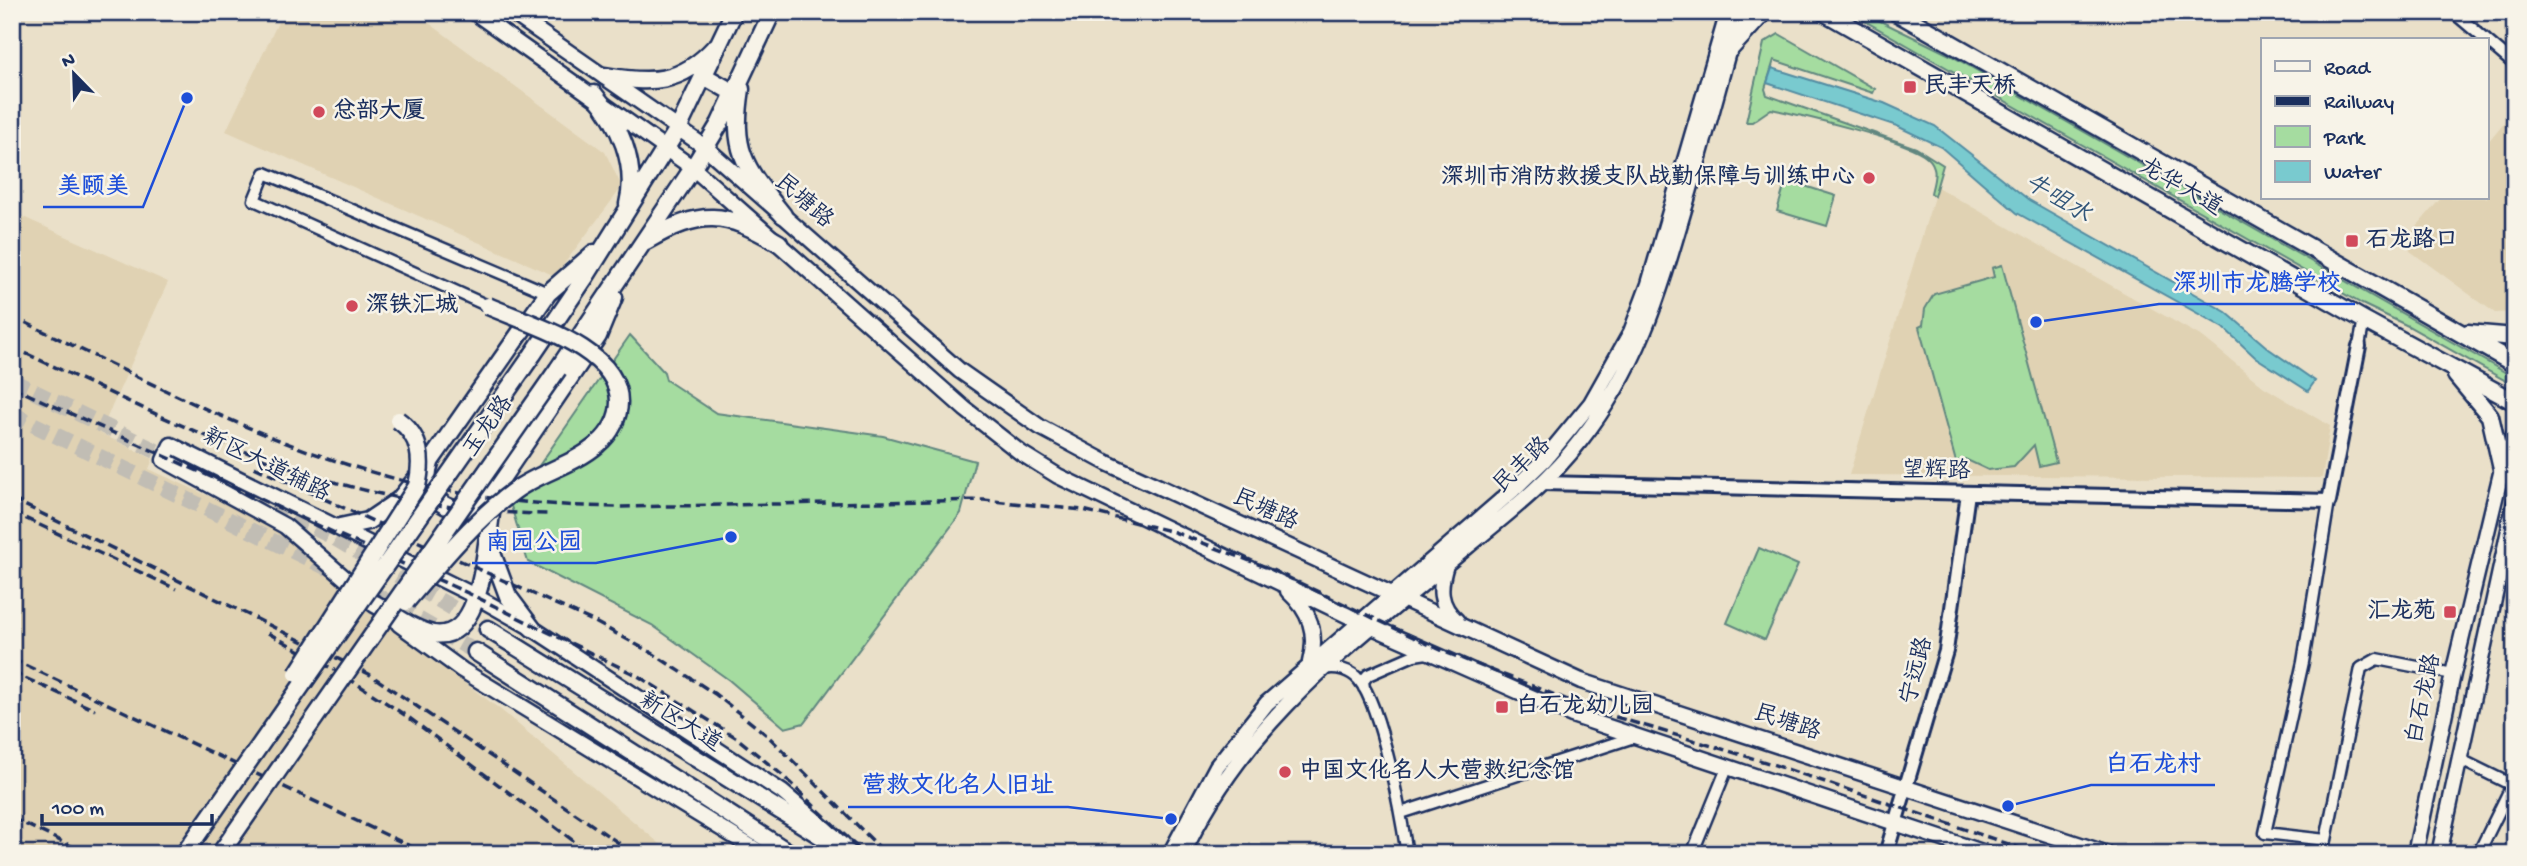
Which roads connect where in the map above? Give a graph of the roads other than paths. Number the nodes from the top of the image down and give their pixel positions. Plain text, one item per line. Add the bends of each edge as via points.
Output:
1 (474, 12) edge
2 (511, 12) edge
3 (734, 12) edge
4 (772, 12) edge
5 (1764, 12) edge
6 (1824, 12) edge
7 (1896, 12) edge
8 (2453, 12) edge
9 (1730, 14) edge
10 (2483, 38) edge
11 (722, 40) junction
12 (2488, 43) edge
13 (1729, 50) junction
14 (568, 52) junction
15 (2515, 65) edge
16 (744, 67) junction
17 (556, 68) junction
18 (605, 76) junction
19 (704, 76) junction
20 (734, 93) junction
21 (594, 94) junction
22 (679, 127) junction
23 (705, 147) junction
24 (667, 148) junction
25 (693, 168) junction
26 (630, 203) junction
27 (783, 215) junction
28 (660, 216) junction
29 (779, 243) junction
30 (604, 244) junction
31 (641, 244) junction
32 (627, 265) junction
33 (548, 293) junction
34 (488, 306) joint
35 (2364, 320) junction
36 (2460, 331) junction
37 (2515, 337) edge
38 (2359, 345) joint
39 (2435, 358) junction
40 (2515, 364) edge
41 (2515, 402) edge
42 (398, 420) dead end
43 (2515, 433) edge
44 (432, 459) junction
45 (2502, 470) junction
46 (1542, 483) junction
47 (496, 491) junction
48 (1968, 493) junction
49 (2329, 501) junction
50 (2515, 502) edge
51 (2512, 518) edge
52 (340, 527) junction
53 (488, 531) junction
54 (1446, 565) junction
55 (1279, 582) junction
56 (1399, 596) junction
57 (477, 597) junction
58 (375, 604) junction
59 (1365, 624) junction
60 (532, 628) junction
61 (488, 629) tunnel mouth
62 (1469, 630) junction
63 (476, 652) tunnel mouth
64 (1432, 653) junction
65 (1314, 667) junction
66 (2453, 674) junction
67 (1364, 689) junction
68 (332, 694) junction
69 (1634, 737) junction
70 (2459, 759) junction
71 (1727, 768) junction
72 (242, 772) junction
73 (2513, 782) edge
74 (1907, 788) junction
75 (1401, 813) junction
76 (1895, 823) junction
77 (184, 854) edge
78 (220, 854) edge
79 (763, 854) edge
80 (791, 854) edge
81 (852, 854) edge
82 (1170, 854) edge
83 (1183, 854) edge
84 (1407, 854) edge
85 (1692, 854) edge
86 (1886, 854) edge
87 (1988, 854) edge
88 (2108, 854) edge
89 (2415, 854) edge
90 (2439, 854) edge
91 (2478, 854) edge

1 - 17 main road, 民塘路
2 - 14 main road, 民塘路
3 - 11 main road, 玉龙路
4 - 16 main road, 玉龙路
5 - 13 main road
6 - 35 main road, 龙华大道
7 - 36 main road, 龙华大道
8 - 10 street
9 - 13 main road, 民丰路
9 - 56 main road, 民丰路 via 1649,285 1609,375 1544,460
11 - 18 main road via 673,78 647,81
11 - 19 main road, 玉龙路
12 - 15 street
13 - 46 main road, 民丰路 via 1644,337 1601,413
14 - 17 street
14 - 18 main road, 民塘路
16 - 20 main road, 玉龙路
16 - 27 main road via 737,118 739,148 752,176
17 - 21 main road, 民塘路
18 - 22 main road, 民塘路
19 - 20 main road
19 - 22 main road, 玉龙路
20 - 23 main road, 玉龙路
21 - 24 main road, 民塘路
21 - 26 main road via 616,122 624,143
22 - 23 main road, 民塘路
22 - 24 main road, 玉龙路
23 - 25 main road, 玉龙路
23 - 27 main road, 民塘路
24 - 25 main road, 民塘路
24 - 26 main road, 玉龙路
25 - 28 main road, 玉龙路
25 - 29 main road, 民塘路
26 - 28 main road
26 - 30 main road, 玉龙路
27 - 56 main road, 民塘路 via 960,371 1040,427 1149,485
28 - 31 main road, 玉龙路
29 - 31 main road via 731,219 709,217 665,230
29 - 55 main road, 民塘路 via 1021,453 1097,496
30 - 33 main road
30 - 72 main road, 玉龙路, bridge via 533,355
31 - 32 main road, 玉龙路
32 - 47 main road via 598,336
32 - 68 main road, 玉龙路, bridge
33 - 34 street via 265,173 254,200
33 - 44 main road
34 - 68 main road, bridge via 597,358 617,388 617,416 592,449 522,486 477,524 422,583
35 - 38 street
35 - 39 main road, 龙华大道
36 - 37 main road
36 - 40 main road, 龙华大道
38 - 49 street
39 - 41 main road, 龙华大道
39 - 45 main road via 2460,379 2490,416
42 - 72 main road, bridge via 411,432 420,453 417,486 285,692
43 - 45 main road, 白石龙路
44 - 47 main road via 429,487 447,508 476,509
44 - 52 main road via 385,512
45 - 66 main road, 白石龙路
46 - 48 street, 望辉路
46 - 54 main road, 民丰路
47 - 53 main road
48 - 49 street, 望辉路
48 - 74 street, 宁远路 via 1946,651
49 - 66 street via 2303,662 2265,833 2326,839 2361,668 2377,659
50 - 51 main road, 白石龙路
51 - 70 main road, 白石龙路
52 - 57 main road, 新区大道辅路
52 - 58 main road, 新区大道辅路 via 171,445 164,460 285,526
53 - 57 main road
53 - 60 main road via 502,583
54 - 56 main road, 民丰路
54 - 62 main road via 1440,590 1443,603
55 - 59 main road, 民塘路
55 - 65 main road via 1298,600 1311,622
56 - 59 main road, 民丰路
56 - 62 main road, 民塘路
57 - 58 main road via 459,628 439,635 420,631
57 - 60 main road, 新区大道辅路
58 - 79 main road, 新区大道辅路 via 462,670
59 - 64 main road, 民塘路
59 - 65 main road, 民丰路
60 - 81 main road, 新区大道辅路 via 782,792
61 - 81 main road, 新区大道
62 - 74 main road, 民塘路 via 1581,681
63 - 80 main road
64 - 67 street via 1414,655 1368,675
64 - 69 main road, 民塘路
65 - 67 street via 1348,672
65 - 82 main road, 民丰路 via 1267,703 1234,742 1202,790
65 - 83 main road, 民丰路 via 1233,766
66 - 89 main road, 白石龙路
67 - 75 street
68 - 78 main road, 玉龙路, bridge
69 - 71 main road, 民塘路
69 - 75 street
70 - 73 street
70 - 90 main road, 白石龙路
71 - 76 main road, 民塘路
71 - 85 street
72 - 77 main road, 玉龙路, bridge
73 - 91 street
74 - 76 street, 宁远路
74 - 88 main road, 民塘路
75 - 84 street
76 - 86 street, 宁远路
76 - 87 main road, 民塘路

